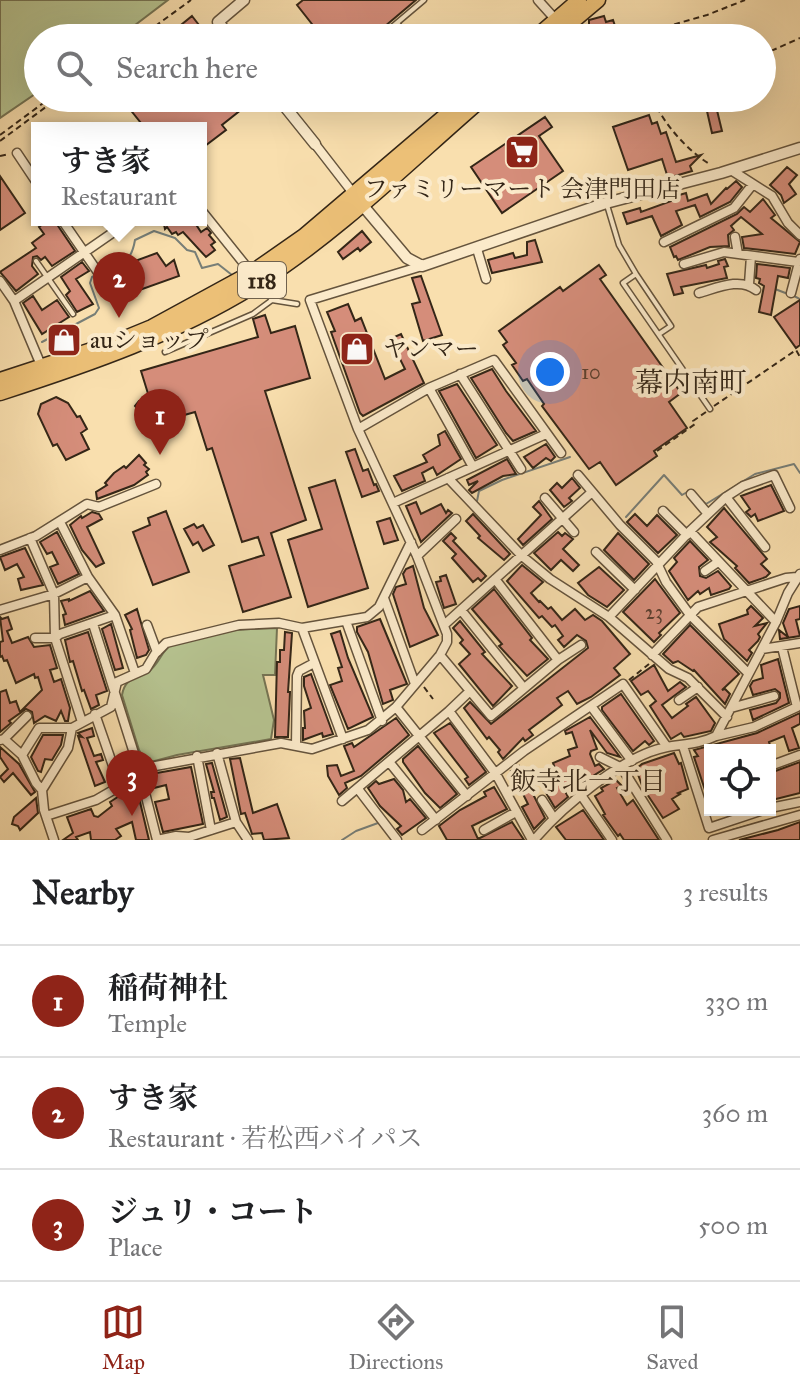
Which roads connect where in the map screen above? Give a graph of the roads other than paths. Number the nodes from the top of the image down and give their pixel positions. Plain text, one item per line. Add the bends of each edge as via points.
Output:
1 (244, 0) edge
2 (424, 0) edge
3 (538, 0) edge
4 (579, 0) edge
5 (598, 0) edge
6 (556, 20) junction
7 (397, 23) edge
8 (220, 24) edge
9 (551, 24) edge
10 (570, 24) edge
11 (289, 112) edge
12 (449, 112) edge
13 (465, 112) edge
14 (315, 144) joint
15 (800, 148) edge
16 (17, 153) dead end
17 (726, 171) junction
18 (31, 174) edge
19 (753, 184) junction
20 (357, 198) junction
21 (606, 203) junction
22 (207, 218) edge
23 (66, 226) edge
24 (120, 226) edge
25 (800, 235) edge
26 (735, 237) dead end
27 (664, 242) dead end
28 (477, 249) junction
29 (83, 252) junction
30 (738, 254) junction
31 (751, 256) junction
32 (799, 260) edge
33 (36, 261) dead end
34 (684, 264) dead end
35 (422, 266) junction
36 (636, 274) junction
37 (100, 276) dead end
38 (48, 278) junction
39 (255, 278) junction
40 (486, 279) dead end
41 (0, 281) edge
42 (699, 293) dead end
43 (791, 293) dead end
44 (272, 300) junction
45 (14, 301) junction
46 (297, 304) dead end
47 (73, 314) dead end
48 (659, 334) junction
49 (165, 352) dead end
50 (44, 372) junction
51 (460, 374) junction
52 (0, 380) edge
53 (429, 388) junction
54 (0, 393) edge
55 (710, 409) road end
56 (358, 429) junction
57 (546, 434) junction
58 (508, 451) junction
59 (561, 453) dead end
60 (473, 467) junction
61 (521, 469) dead end
62 (578, 475) dead end
63 (448, 478) junction
64 (156, 484) dead end
65 (592, 492) junction
66 (691, 494) dead end
67 (726, 497) junction
68 (545, 498) dead end
69 (393, 503) junction
70 (790, 508) dead end
71 (663, 511) dead end
72 (708, 514) junction
73 (561, 518) junction
74 (456, 519) dead end
75 (60, 522) junction
76 (574, 532) dead end
77 (688, 533) junction
78 (30, 538) junction
79 (411, 542) junction
80 (765, 547) dead end
81 (0, 550) edge
82 (596, 552) dead end
83 (417, 556) junction
84 (522, 556) junction
85 (718, 562) junction
86 (658, 565) junction
87 (705, 571) dead end
88 (799, 576) edge
89 (88, 577) junction
90 (495, 579) junction
91 (635, 590) junction
92 (746, 593) junction
93 (54, 594) junction
94 (384, 598) junction
95 (0, 610) edge
96 (461, 610) junction
97 (115, 615) junction
98 (690, 615) junction
99 (609, 617) junction
100 (346, 621) junction
101 (776, 622) junction
102 (93, 624) junction
103 (147, 625) dead end
104 (444, 625) junction
105 (302, 628) junction
106 (35, 638) dead end
107 (55, 638) junction
108 (800, 643) edge
109 (581, 645) dead end
110 (782, 647) junction
111 (762, 649) junction
112 (157, 652) junction
113 (440, 655) junction
114 (654, 656) junction
115 (558, 660) junction
116 (314, 663) junction
117 (135, 673) junction
118 (748, 673) junction
119 (417, 682) junction
120 (796, 685) edge
121 (523, 687) junction
122 (698, 687) junction
123 (470, 691) junction
124 (116, 693) junction
125 (774, 696) dead end
126 (679, 700) dead end
127 (591, 706) junction
128 (396, 707) junction
129 (731, 708) junction
130 (449, 711) junction
131 (95, 714) junction
132 (27, 716) dead end
133 (727, 717) junction
134 (382, 721) junction
135 (82, 722) junction
136 (72, 728) junction
137 (419, 736) junction
138 (716, 736) junction
139 (343, 739) junction
140 (2, 740) edge
141 (296, 746) junction
142 (683, 746) junction
143 (667, 747) junction
144 (217, 753) junction
145 (22, 755) junction
146 (800, 755) edge
147 (197, 756) junction
148 (600, 757) dead end
149 (632, 761) junction
150 (390, 763) junction
151 (776, 764) edge
152 (622, 768) junction
153 (140, 772) junction
154 (496, 774) junction
155 (120, 786) junction
156 (358, 789) junction
157 (42, 790) junction
158 (581, 795) junction
159 (467, 796) junction
160 (542, 800) dead end
161 (342, 801) dead end
162 (800, 802) edge
163 (776, 807) edge
164 (516, 812) junction
165 (704, 812) edge
166 (800, 815) edge
167 (46, 816) junction
168 (705, 816) edge
169 (745, 816) edge
170 (553, 817) junction
171 (436, 820) junction
172 (236, 822) junction
173 (211, 830) junction
174 (422, 830) dead end
175 (484, 830) dead end
176 (54, 840) edge
177 (157, 840) edge
178 (248, 840) edge
179 (397, 840) edge
180 (533, 840) edge
181 (612, 840) edge
182 (667, 840) edge
183 (715, 840) edge

1 - 8 street
2 - 7 lane
3 - 6 street
4 - 6 highway
5 - 10 highway
6 - 9 highway
11 - 14 street
12 - 20 highway, 118
13 - 20 highway, 118
14 - 20 street
15 - 17 street
16 - 18 street
17 - 19 street
17 - 21 street
19 - 25 street via 772,196
19 - 27 street via 734,208
20 - 35 street via 407,258
20 - 39 highway, 118 via 312,245
21 - 28 street
21 - 36 lane via 619,245
22 - 39 street
23 - 29 street
24 - 29 street
26 - 30 street
28 - 35 street
28 - 40 street
29 - 37 street
29 - 38 street
30 - 31 street
30 - 34 street via 724,252
31 - 32 street
31 - 42 street via 752,287 731,284
32 - 43 street
33 - 38 lane
35 - 56 street via 310,300
36 - 48 lane via 671,326
36 - 48 lane via 623,283
38 - 45 street
38 - 47 lane
39 - 44 lane
39 - 50 highway, 118 via 158,338
41 - 45 street
44 - 46 lane
44 - 49 lane via 253,314
45 - 50 street
48 - 55 lane
50 - 52 highway, 118
50 - 54 highway, 118
51 - 53 street
51 - 57 street via 494,360
51 - 58 street
53 - 56 street
53 - 60 street
56 - 69 street
57 - 58 street
57 - 59 street
58 - 60 street
58 - 61 street
60 - 63 street
62 - 65 street
63 - 69 street
63 - 84 street
64 - 75 street via 99,507 87,504
65 - 73 street
65 - 86 street
66 - 72 street
67 - 70 street via 774,475
67 - 72 street
67 - 80 street
68 - 73 street
69 - 79 street
71 - 77 street
72 - 77 street
73 - 76 street
73 - 84 street
74 - 83 street
75 - 78 street
75 - 89 street
77 - 85 street
77 - 86 street
78 - 81 street
78 - 93 street
79 - 83 street
79 - 94 street
82 - 91 street
83 - 104 street
84 - 90 street
84 - 99 street
85 - 87 street
85 - 92 street
86 - 91 street
86 - 98 street
88 - 92 street
88 - 101 street
89 - 93 street
89 - 97 street
90 - 96 street
90 - 115 street
91 - 99 street
92 - 98 street via 698,607
92 - 101 street
93 - 95 street
93 - 107 street
94 - 100 street via 367,617
94 - 119 street
96 - 104 street
96 - 121 street
97 - 102 street
97 - 117 street
98 - 114 street
98 - 118 street
99 - 114 street
100 - 105 street
100 - 134 street
101 - 111 street
102 - 107 street
102 - 124 street
103 - 112 street
104 - 113 street via 447,638
105 - 112 street via 239,625 166,643
105 - 116 street
106 - 107 street
107 - 135 street
108 - 110 street
109 - 115 street
110 - 111 street
110 - 120 street
111 - 118 street
112 - 117 street via 146,669
113 - 119 street
113 - 123 street
114 - 122 street
115 - 121 street
116 - 139 street
116 - 141 street via 297,676
117 - 124 street via 117,682
118 - 129 street
119 - 128 street
120 - 138 street via 797,707 754,727
121 - 123 street via 491,716
122 - 126 street
122 - 133 street
123 - 130 street
124 - 131 street via 111,707
124 - 153 street
125 - 129 street
127 - 143 street via 623,684
127 - 149 street
127 - 154 street
128 - 134 street
128 - 137 street
129 - 133 street
130 - 137 street
130 - 154 street
131 - 135 street
131 - 155 street
132 - 140 street
133 - 138 street
134 - 139 street
135 - 136 street
136 - 145 street via 39,728
136 - 157 street via 68,748
137 - 150 street
137 - 159 street
138 - 142 street
139 - 141 street via 312,749
140 - 145 street
141 - 144 street via 281,743
142 - 143 street
142 - 165 street
143 - 149 street
144 - 147 street
144 - 172 street
145 - 157 street
146 - 151 street
147 - 153 street
147 - 173 street
148 - 152 street
149 - 152 street
150 - 156 street
150 - 171 street
152 - 158 street
152 - 182 street
153 - 155 street
153 - 177 street
154 - 159 street
154 - 164 street
155 - 167 street
156 - 161 street
156 - 179 street
157 - 167 street
158 - 170 street
158 - 181 street
159 - 171 street
160 - 170 street
162 - 163 street
164 - 175 street
164 - 180 street
166 - 183 street
167 - 176 street
168 - 169 street via 709,828
170 - 180 street
171 - 174 street
172 - 173 street
172 - 178 street
173 - 177 street

